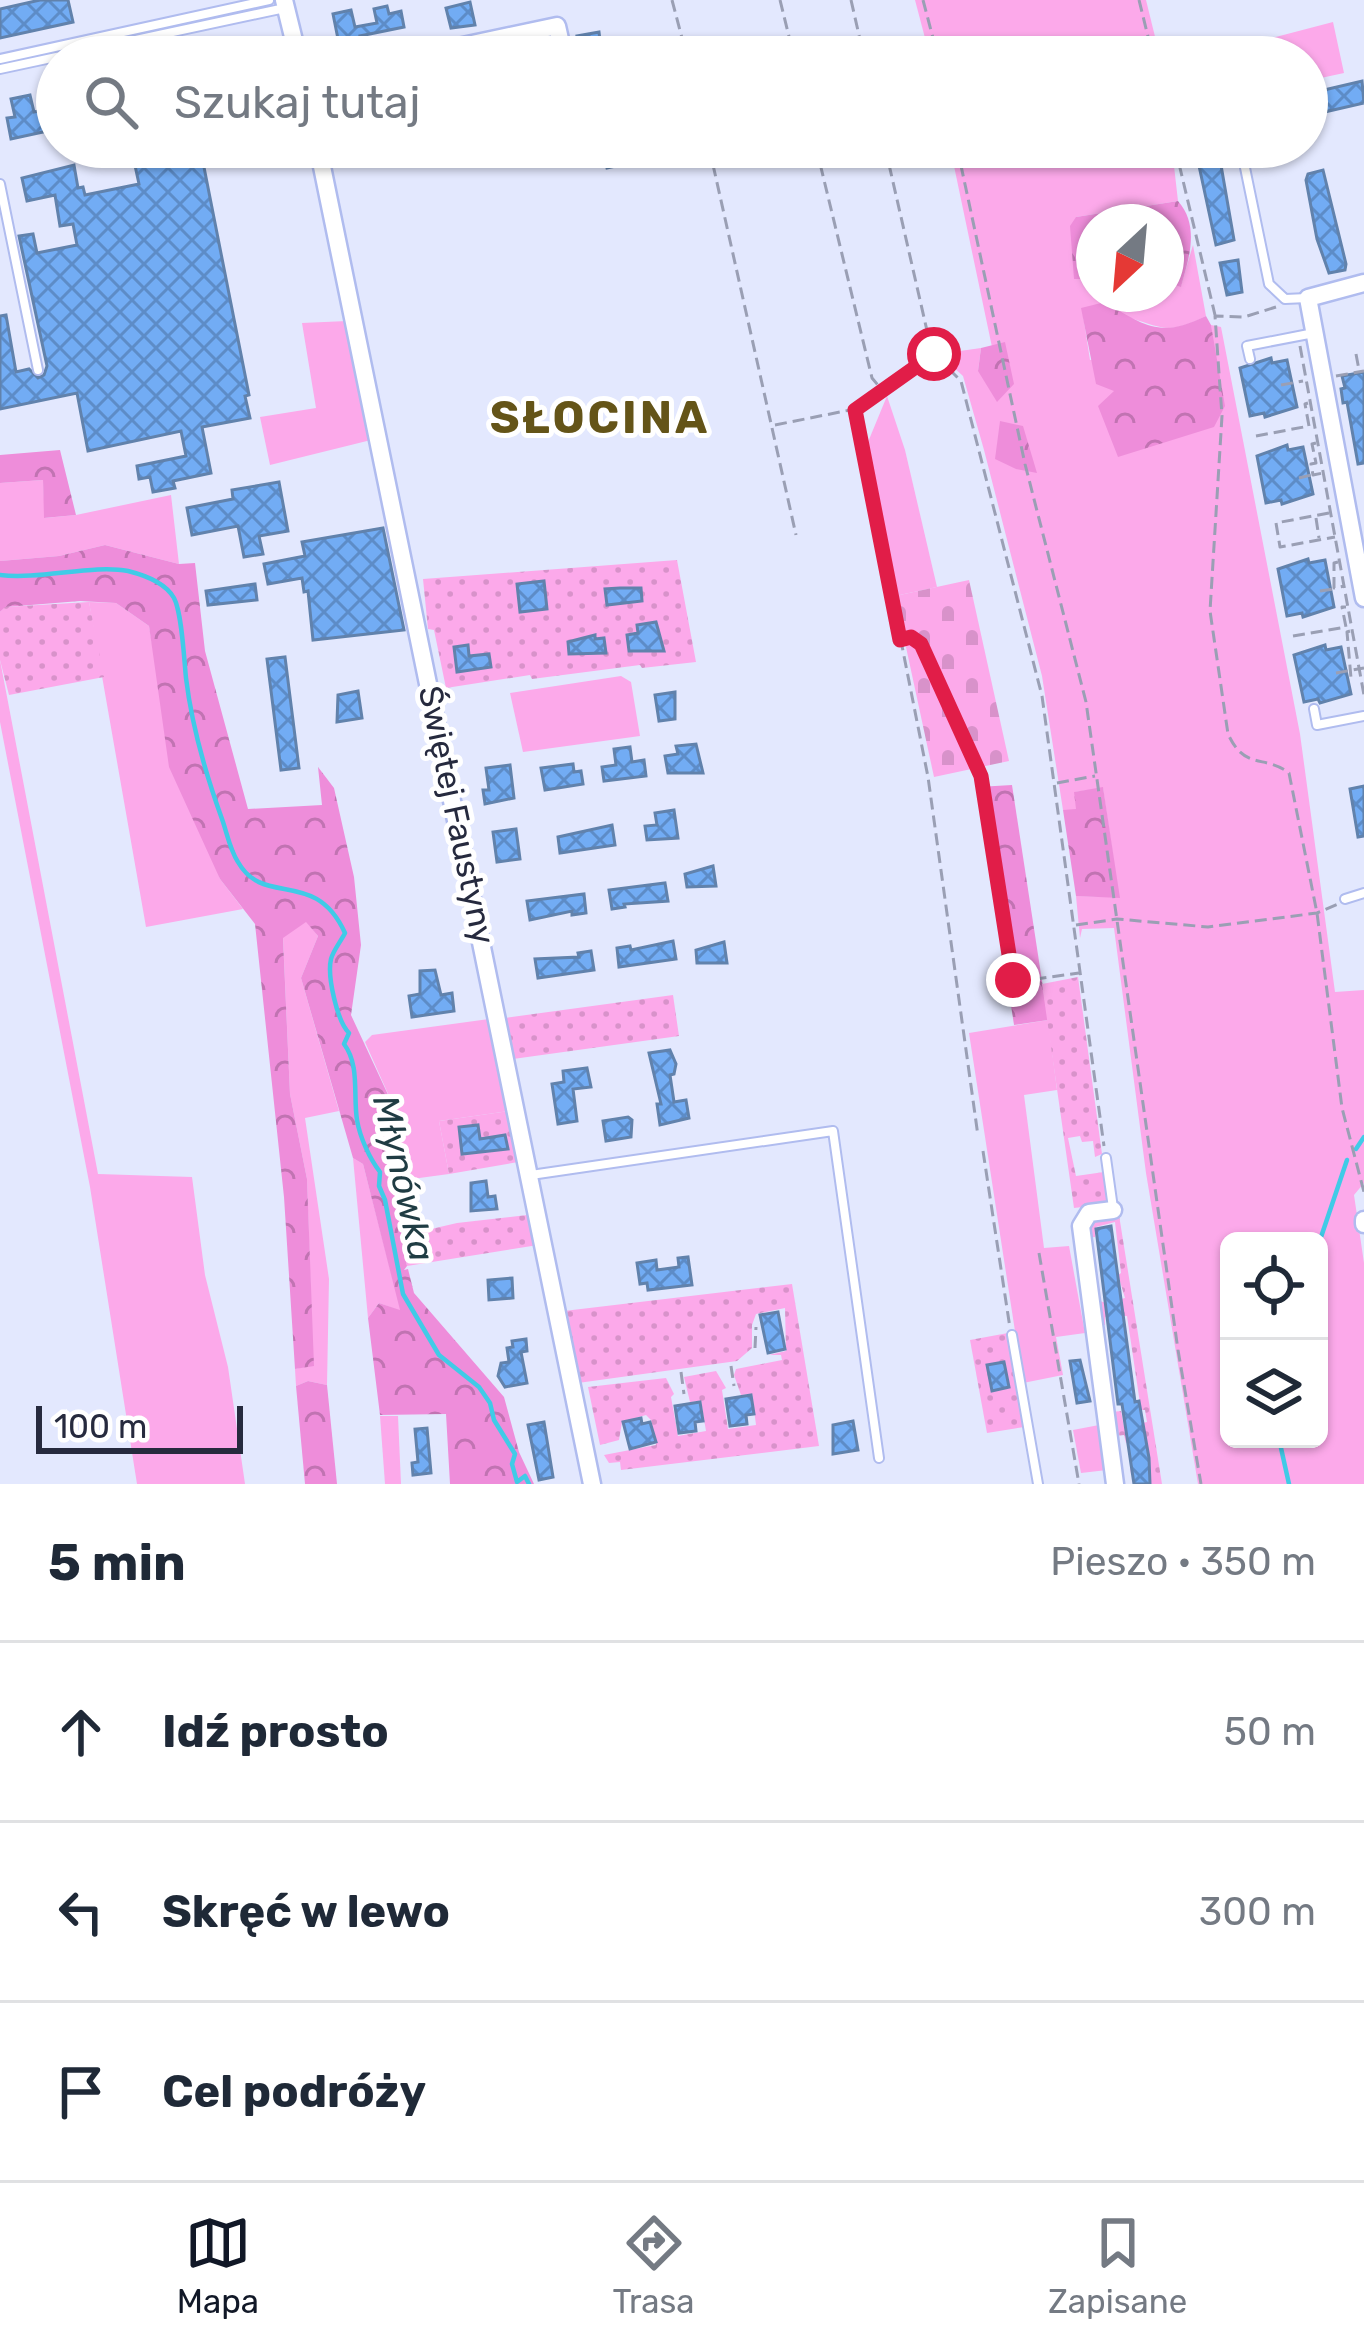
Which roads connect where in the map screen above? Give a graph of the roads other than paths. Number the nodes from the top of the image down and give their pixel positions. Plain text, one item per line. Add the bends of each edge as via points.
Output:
1 (280, 3) edge
2 (129, 36) edge
3 (129, 36) edge
4 (291, 36) edge
5 (510, 36) edge
6 (559, 36) edge
7 (36, 56) edge
8 (36, 56) edge
9 (0, 64) edge
10 (322, 168) edge
11 (1245, 168) edge
12 (0, 184) edge
13 (1364, 283) edge
14 (1302, 300) junction
15 (1316, 337) junction
16 (1250, 359) dead end
17 (38, 370) dead end
18 (1357, 518) edge
19 (1356, 602) edge
20 (1314, 709) dead end
21 (1364, 716) edge
22 (1364, 893) edge
23 (1345, 899) road end
24 (1106, 1158) road end
25 (530, 1175) junction
26 (1113, 1210) joint
27 (1012, 1335) road end
28 (879, 1459) dead end
29 (592, 1484) edge
30 (1038, 1484) edge
31 (1115, 1484) edge

1 - 2 lane
1 - 3 lane
1 - 4 street
5 - 6 street via 557,26
7 - 9 lane
8 - 9 lane
10 - 25 street, Świętej Faustyny
11 - 14 lane via 1268,284
12 - 17 lane
13 - 14 street
14 - 15 street
15 - 16 lane via 1247,346
15 - 18 street
18 - 19 street
20 - 21 lane via 1317,725
22 - 23 lane
24 - 26 lane
25 - 28 lane via 833,1131
25 - 29 street, Świętej Faustyny
26 - 31 street via 1089,1213 1081,1226
27 - 30 lane

